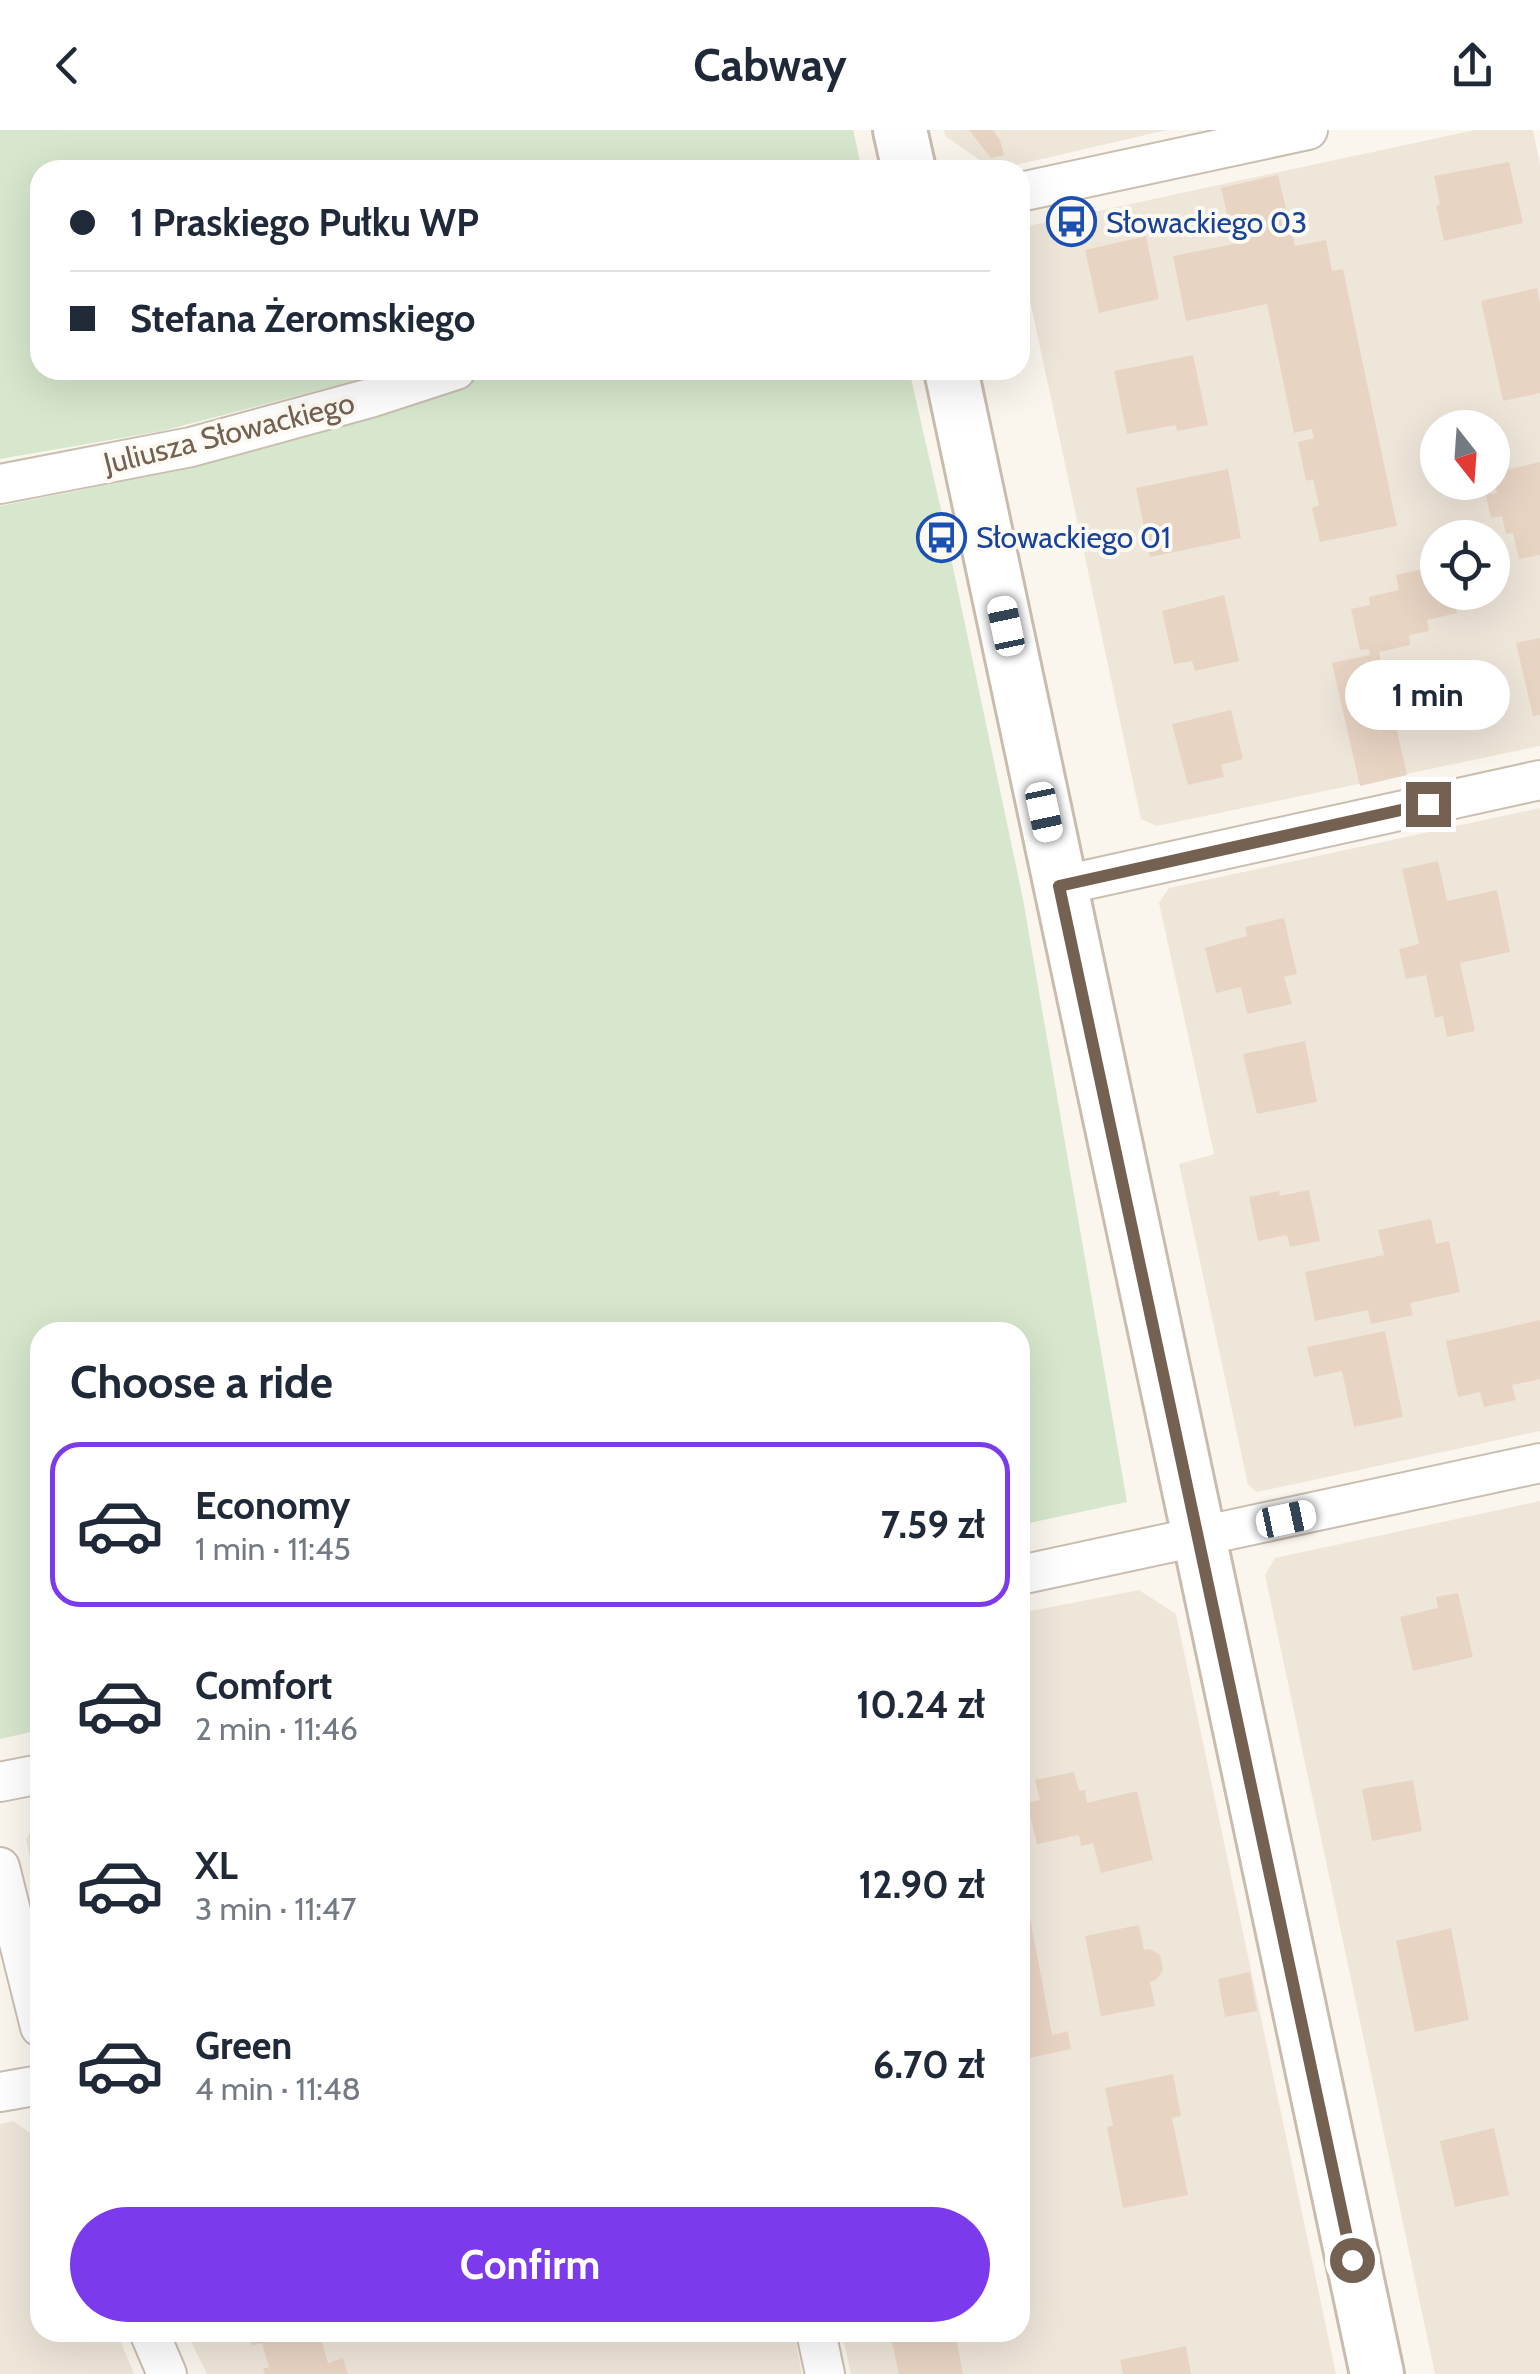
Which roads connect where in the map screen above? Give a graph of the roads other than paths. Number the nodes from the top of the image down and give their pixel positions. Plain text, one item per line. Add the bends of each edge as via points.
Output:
1 (900, 130) edge
2 (1308, 130) edge
3 (907, 160) edge
4 (1030, 190) edge
5 (425, 380) edge
6 (954, 380) edge
7 (0, 484) edge
8 (1540, 780) edge
9 (1059, 886) junction
10 (1540, 1463) edge
11 (1200, 1538) junction
12 (1030, 1573) edge
13 (30, 1776) edge
14 (0, 1782) edge
15 (0, 1867) edge
16 (30, 1987) edge
17 (30, 2087) edge
18 (0, 2092) edge
19 (154, 2342) edge
20 (818, 2342) edge
21 (167, 2374) edge
22 (824, 2374) edge
23 (1377, 2374) edge

1 - 3 street
2 - 4 street
5 - 7 street, Juliusza Słowackiego via 191,447
6 - 9 street
8 - 9 street
9 - 11 street
10 - 11 street
11 - 12 street
11 - 23 street
13 - 14 street
15 - 16 street
17 - 18 street
19 - 21 street
20 - 22 street

